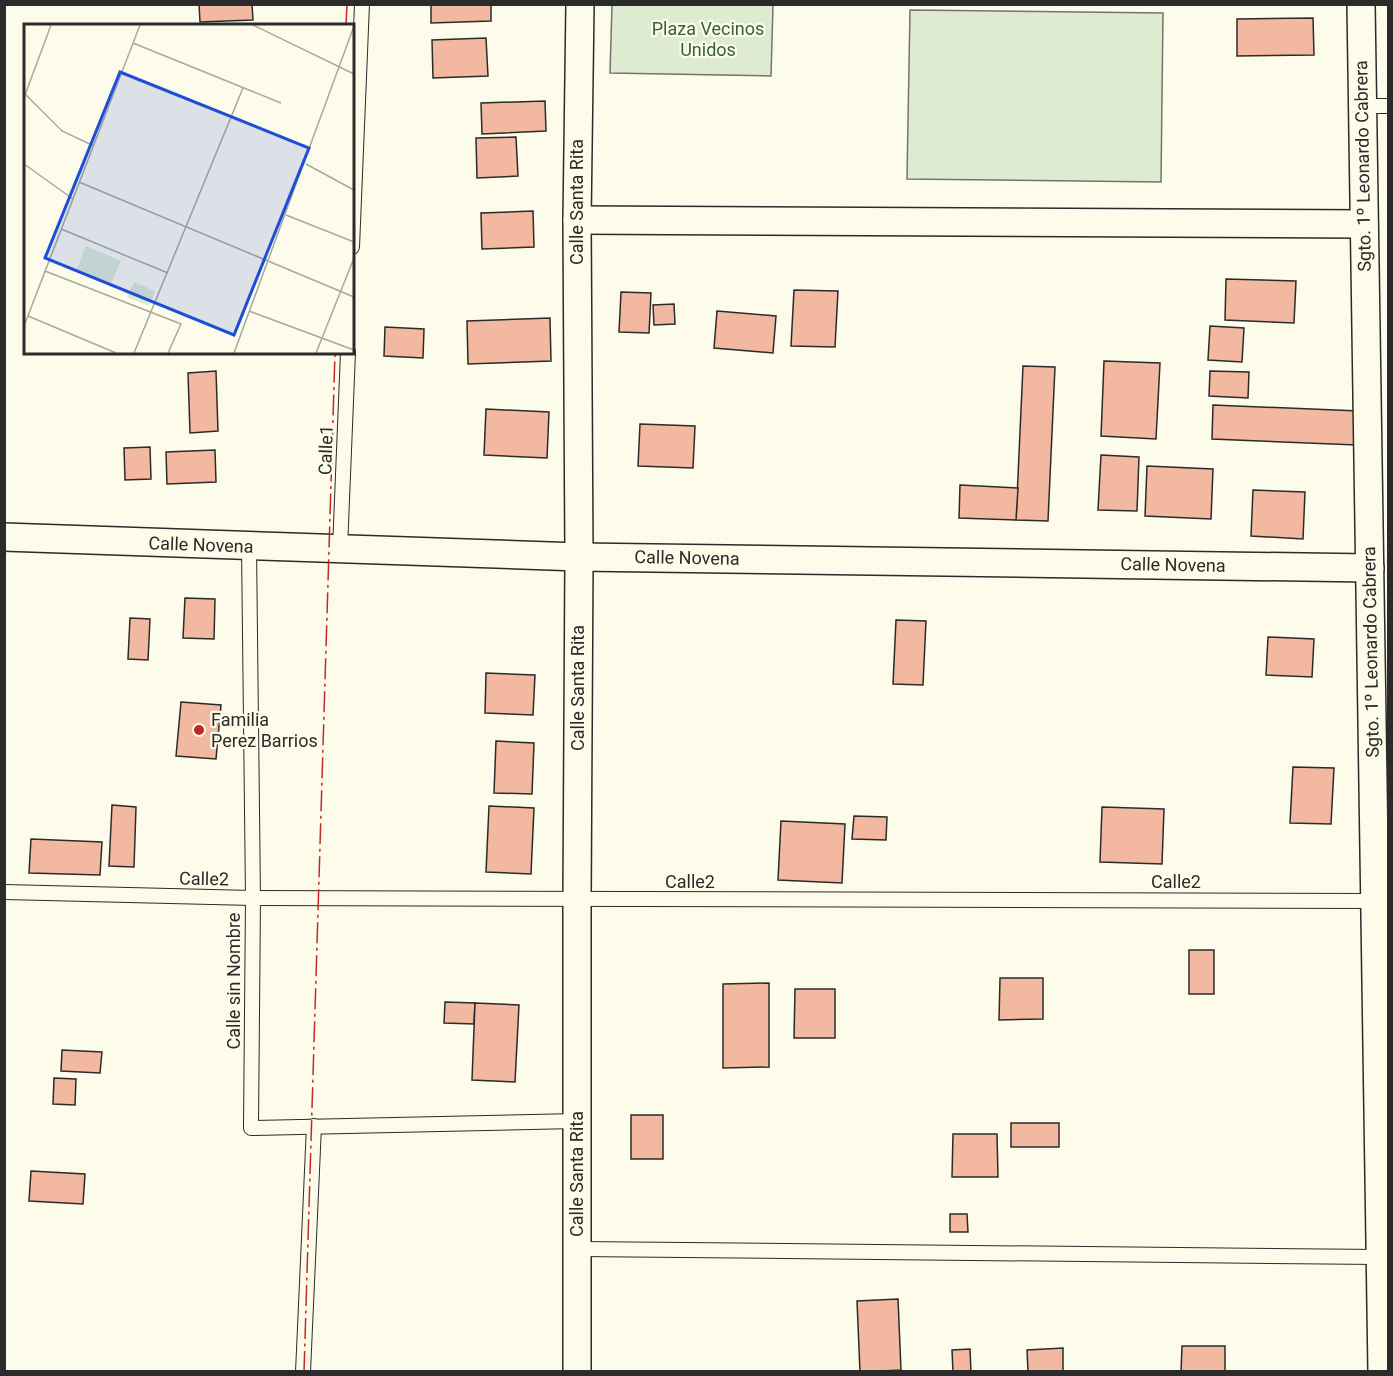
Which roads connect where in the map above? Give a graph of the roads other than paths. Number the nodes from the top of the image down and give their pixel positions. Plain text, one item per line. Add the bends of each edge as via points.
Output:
1 (362, 4) edge
2 (580, 4) edge
3 (1361, 4) edge
4 (1376, 106) edge
5 (354, 198) edge
6 (577, 220) junction
7 (1365, 224) junction
8 (348, 354) edge
9 (1378, 447) edge
10 (4, 537) edge
11 (249, 546) junction
12 (340, 549) junction
13 (579, 557) junction
14 (1370, 568) junction
15 (1381, 837) edge
16 (4, 892) edge
17 (253, 898) junction
18 (577, 900) junction
19 (1375, 901) junction
20 (577, 1122) junction
21 (314, 1126) junction
22 (1384, 1196) edge
23 (577, 1249) junction
24 (1380, 1257) junction
25 (303, 1371) edge
26 (577, 1371) edge
27 (1382, 1371) edge

1 - 5 lane
2 - 6 street, Calle Santa Rita
3 - 4 street, Sgto. 1º Leonardo Cabrera
4 - 7 street, Sgto. 1º Leonardo Cabrera
6 - 7 street
6 - 13 street, Calle Santa Rita
7 - 9 street, Sgto. 1º Leonardo Cabrera
8 - 12 lane, Calle1
9 - 14 street, Sgto. 1º Leonardo Cabrera
10 - 11 street, Calle Novena
11 - 12 street, Calle Novena
11 - 17 lane, Calle sin Nombre
12 - 13 street, Calle Novena
13 - 14 street, Calle Novena
13 - 18 street, Calle Santa Rita
14 - 15 street, Sgto. 1º Leonardo Cabrera
15 - 19 street, Sgto. 1º Leonardo Cabrera
16 - 17 lane, Calle2
17 - 18 lane, Calle2
17 - 21 lane, Calle sin Nombre via 251,1128
18 - 19 lane, Calle2
18 - 20 street, Calle Santa Rita
19 - 22 street, Sgto. 1º Leonardo Cabrera
20 - 21 lane
20 - 23 street, Calle Santa Rita
21 - 25 lane
22 - 24 street, Sgto. 1º Leonardo Cabrera
23 - 24 lane
23 - 26 street, Calle Santa Rita
24 - 27 street, Sgto. 1º Leonardo Cabrera

